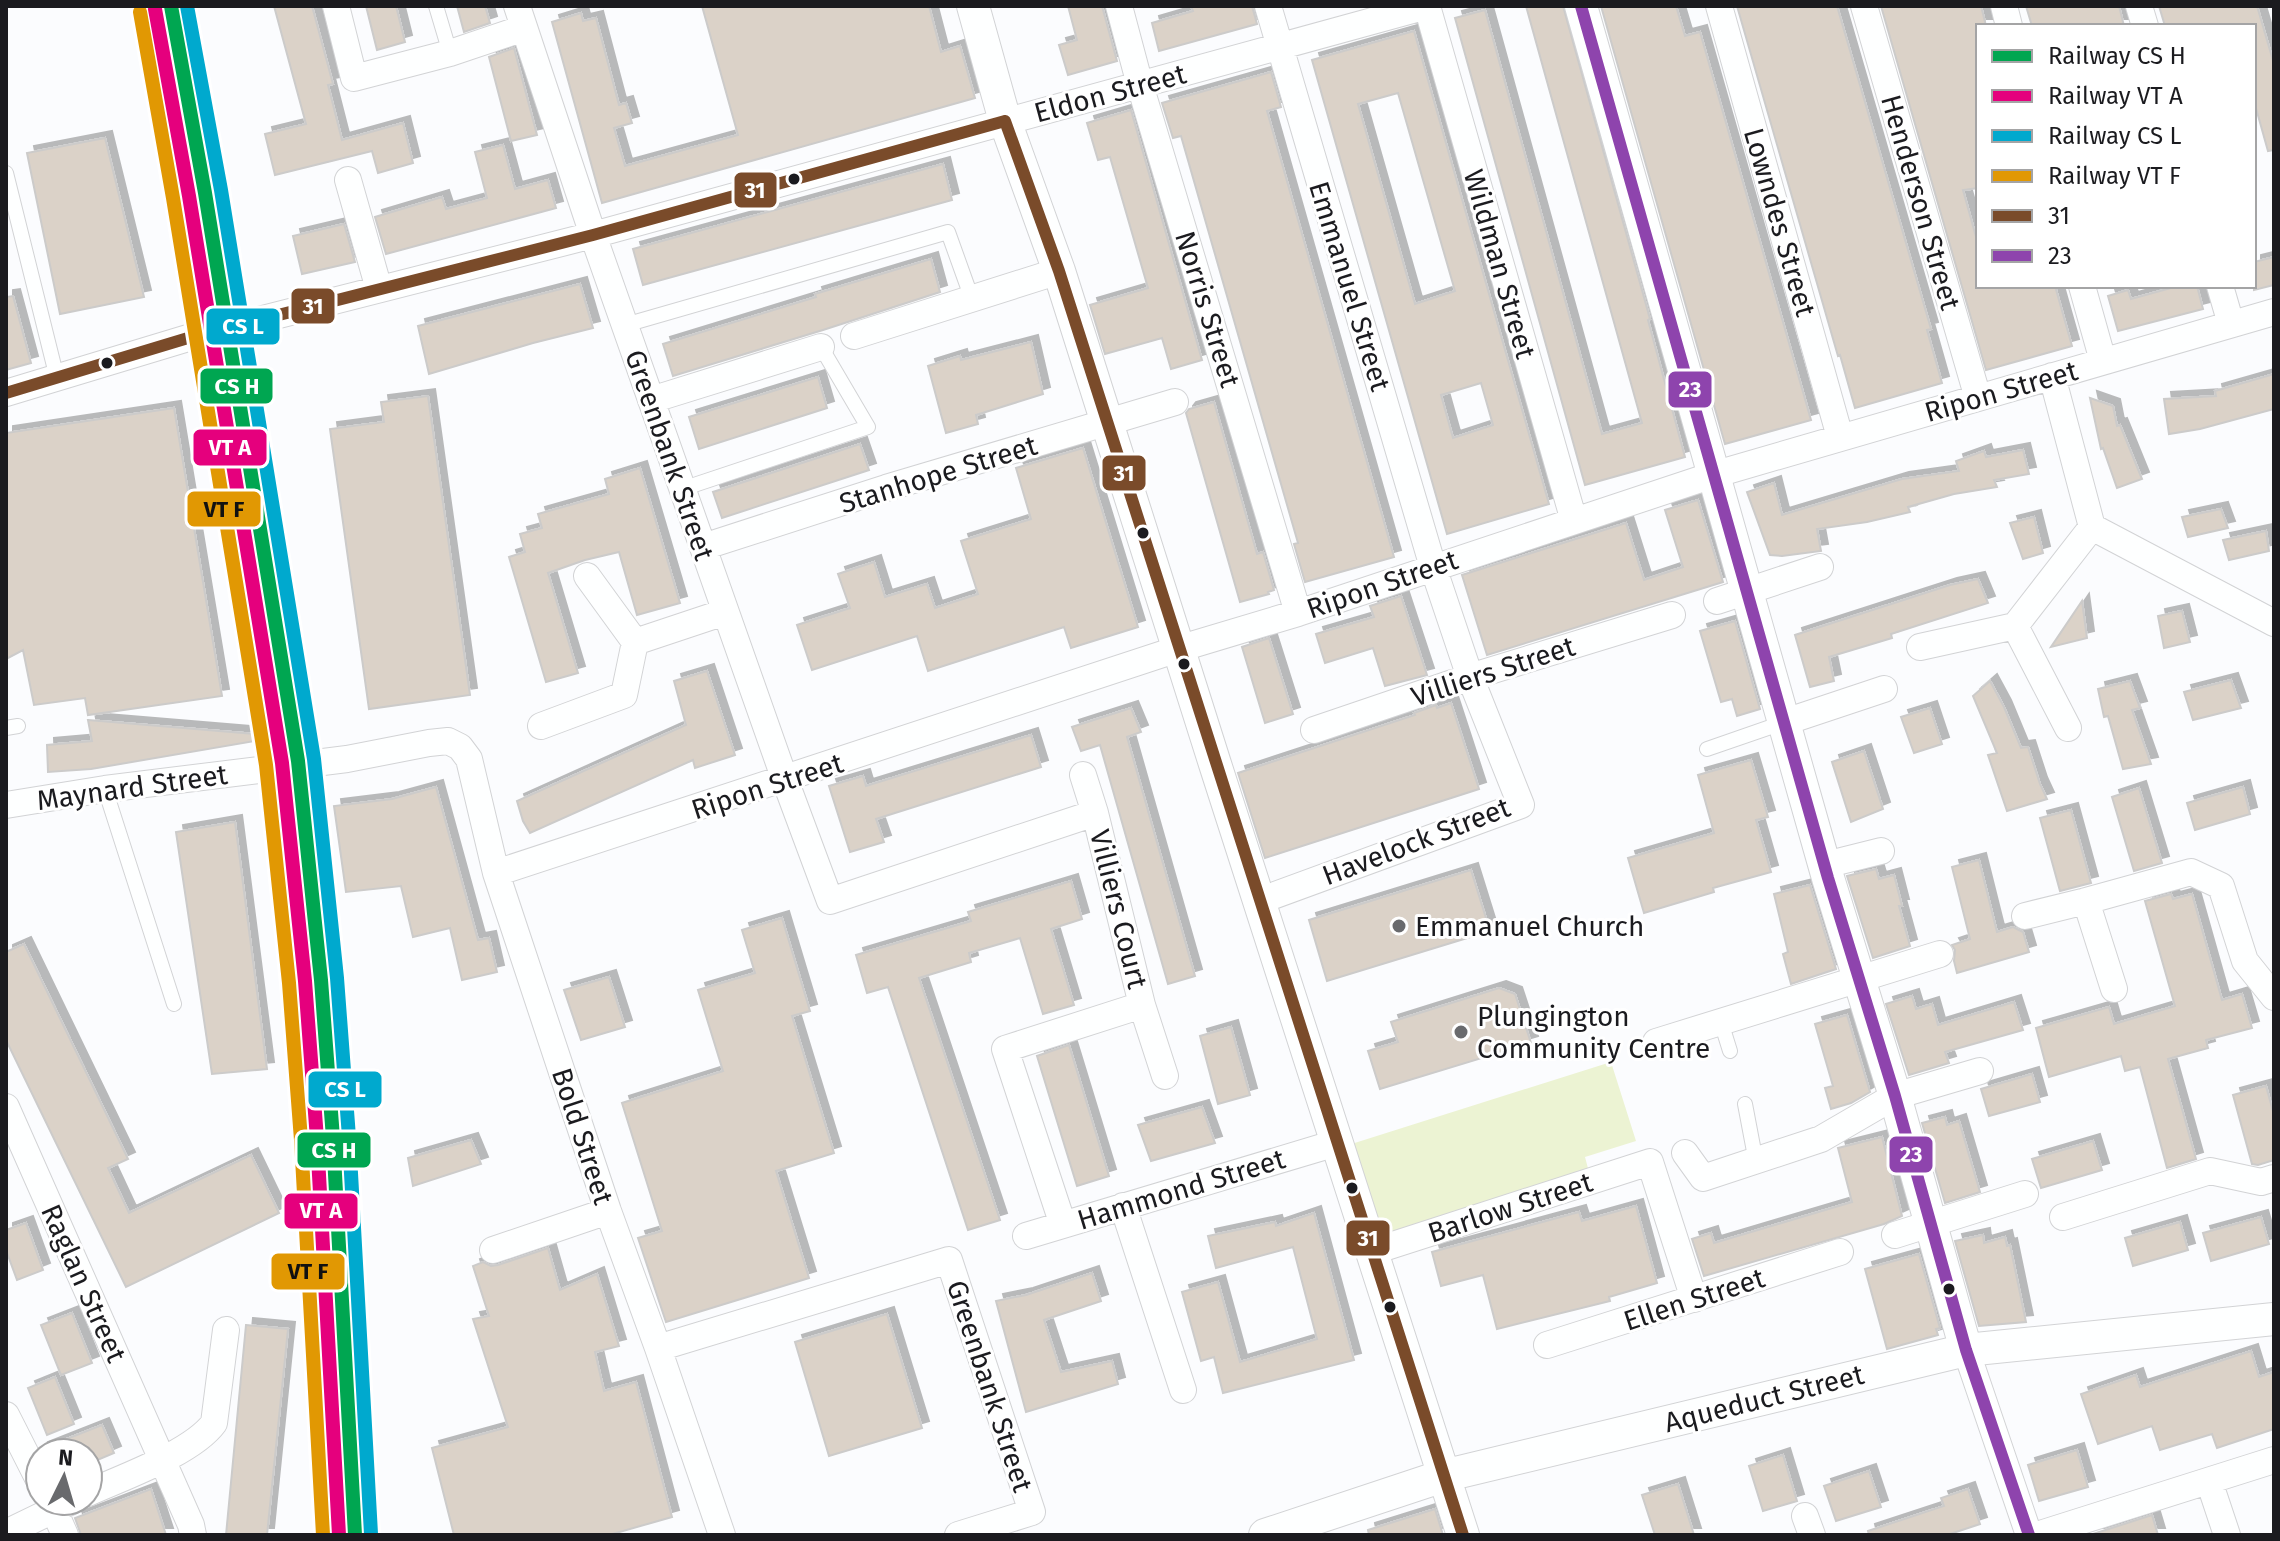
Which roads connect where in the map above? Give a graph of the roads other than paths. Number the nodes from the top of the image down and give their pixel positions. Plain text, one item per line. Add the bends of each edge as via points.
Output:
1 (336, 6) edge
2 (436, 6) edge
3 (973, 6) edge
4 (1119, 6) edge
5 (1268, 6) edge
6 (1427, 6) edge
7 (1581, 6) edge
8 (1719, 6) edge
9 (1864, 6) edge
10 (521, 12) edge
11 (1279, 46) junction
12 (450, 53) junction
13 (1140, 85) junction
14 (1005, 121) junction
15 (6, 173) edge
16 (348, 180) dead end
17 (593, 235) junction
18 (1059, 271) junction
19 (2083, 288) edge
20 (2221, 288) edge
21 (379, 289) junction
22 (972, 299) junction
23 (2274, 312) edge
24 (2231, 324) junction
25 (625, 325) junction
26 (854, 336) dead end
27 (821, 347) joint
28 (2103, 361) junction
29 (2052, 376) junction
30 (57, 378) junction
31 (6, 393) edge
32 (1978, 398) junction
33 (651, 400) junction
34 (1175, 402) dead end
35 (1108, 423) junction
36 (1840, 437) junction
37 (1713, 475) junction
38 (682, 489) junction
39 (1574, 521) junction
40 (2092, 527) junction
41 (703, 547) junction
42 (1433, 567) junction
43 (1820, 567) dead end
44 (587, 576) dead end
45 (1732, 596) junction
46 (725, 612) junction
47 (1298, 613) junction
48 (1672, 615) dead end
49 (2274, 623) edge
50 (2015, 626) junction
51 (635, 642) junction
52 (1920, 647) dead end
53 (1178, 649) junction
54 (1470, 677) junction
55 (1884, 689) dead end
56 (1785, 722) junction
57 (541, 726) dead end
58 (2068, 728) dead end
59 (1314, 730) dead end
60 (448, 741) joint
61 (1707, 749) dead end
62 (1083, 775) dead end
63 (785, 780) junction
64 (105, 789) junction
65 (6, 805) edge
66 (1095, 813) junction
67 (1881, 851) dead end
68 (1825, 865) junction
69 (496, 873) junction
70 (830, 901) joint
71 (1259, 901) junction
72 (2086, 901) junction
73 (2025, 916) dead end
74 (1940, 954) dead end
75 (1860, 979) junction
76 (2114, 989) dead end
77 (2274, 997) edge
78 (174, 1004) dead end
79 (1142, 1005) junction
80 (1721, 1022) junction
81 (1656, 1042) dead end
82 (1730, 1051) dead end
83 (1980, 1071) dead end
84 (1165, 1076) dead end
85 (1895, 1096) junction
86 (1745, 1104) dead end
87 (6, 1107) edge
88 (1336, 1143) junction
89 (1685, 1153) dead end
90 (1756, 1162) junction
91 (2274, 1178) edge
92 (2025, 1194) dead end
93 (1123, 1206) junction
94 (608, 1211) junction
95 (2063, 1217) dead end
96 (1931, 1224) junction
97 (1063, 1225) junction
98 (1895, 1235) dead end
99 (1026, 1236) dead end
100 (493, 1250) dead end
101 (1371, 1252) junction
102 (1840, 1252) dead end
103 (1694, 1299) junction
104 (2274, 1319) edge
105 (226, 1330) dead end
106 (1547, 1345) dead end
107 (658, 1348) junction
108 (1966, 1350) junction
109 (1183, 1390) dead end
110 (6, 1415) edge
111 (24, 1450) edge
112 (162, 1459) junction
113 (2274, 1460) edge
114 (1443, 1476) junction
115 (2209, 1481) junction
116 (104, 1486) edge
117 (35, 1517) edge
118 (6, 1533) edge
119 (193, 1535) edge
120 (722, 1535) edge
121 (958, 1535) edge
122 (1265, 1535) edge
123 (1463, 1535) edge
124 (2029, 1535) edge
125 (2037, 1535) edge
126 (2227, 1535) edge

1 - 12 street via 354,78
2 - 12 lane
3 - 14 street
4 - 13 street, Norris Street
5 - 11 street, Emmanuel Street
6 - 11 street, Eldon Street
6 - 39 street, Wildman Street
7 - 37 street
8 - 36 street, Lowndes Street
9 - 32 street, Henderson Street
10 - 12 street
10 - 17 street, Greenbank Street
11 - 13 street, Eldon Street
11 - 42 street, Emmanuel Street
13 - 14 street, Eldon Street
13 - 47 street, Norris Street
14 - 17 street, Eldon Street
14 - 18 street
15 - 30 lane
16 - 21 street
17 - 21 street, Eldon Street
17 - 25 street, Greenbank Street
18 - 22 street
18 - 35 street
19 - 28 street
20 - 24 street
21 - 30 street, Eldon Street
22 - 25 lane via 948,232
22 - 26 street
23 - 24 street, Ripon Street
24 - 28 street, Ripon Street
25 - 33 street, Greenbank Street
27 - 33 street
27 - 38 lane via 868,427
28 - 29 street, Ripon Street
29 - 32 street, Ripon Street
29 - 40 street
30 - 31 street, Eldon Street
32 - 36 street, Ripon Street
33 - 38 street, Greenbank Street
34 - 35 street, Stanhope Street
35 - 41 street, Stanhope Street
35 - 53 street
36 - 37 street, Ripon Street
37 - 39 street, Ripon Street
37 - 45 street
38 - 41 street, Greenbank Street
39 - 42 street, Ripon Street
40 - 49 street
40 - 50 street
41 - 46 street, Greenbank Street
42 - 47 street, Ripon Street
42 - 54 street, Havelock Street
43 - 45 street
44 - 51 street
45 - 56 street
46 - 51 street
46 - 63 street, Greenbank Street
47 - 53 street, Ripon Street
48 - 54 street, Villiers Street
50 - 52 street
50 - 58 street
51 - 57 street via 624,695
53 - 63 street, Ripon Street
53 - 71 street
54 - 59 street, Villiers Street
54 - 71 street, Havelock Street via 1521,805
55 - 56 street
56 - 61 lane
56 - 68 street
60 - 64 street, Maynard Street
60 - 69 street, Bold Street via 469,759
62 - 66 street, Villiers Court
63 - 69 street, Ripon Street
63 - 70 street, Greenbank Street
64 - 65 street, Maynard Street
64 - 78 lane
66 - 70 street, Villiers Court
66 - 79 street, Villiers Court
67 - 68 street
68 - 75 street
69 - 94 street, Bold Street
71 - 88 street
72 - 73 street
72 - 76 street
72 - 77 street via 2191,872 2221,886 2245,961
74 - 75 street
75 - 80 street
75 - 85 street
79 - 84 street
79 - 97 street, Villiers Court via 1005,1049
80 - 81 street
80 - 82 lane
83 - 85 street
85 - 90 street via 1821,1139
85 - 96 street
86 - 90 lane
87 - 112 street, Raglan Street
88 - 93 street, Hammond Street
88 - 101 street
89 - 90 street via 1703,1178
91 - 95 street via 2261,1182 2210,1171
92 - 96 street
93 - 97 street, Hammond Street
93 - 109 street
94 - 100 street
94 - 107 street, Bold Street
96 - 98 street
96 - 108 street
97 - 99 street, Hammond Street
101 - 103 street, Barlow Street via 1650,1162
101 - 114 street
102 - 103 street, Ellen Street
103 - 106 street, Ellen Street
104 - 108 street, Aqueduct Street
105 - 112 street via 214,1423
107 - 120 street, Bold Street
107 - 121 street, Greenbank Street via 949,1260 1032,1512
108 - 114 street, Aqueduct Street
108 - 124 street
110 - 111 street
112 - 116 street
112 - 119 street, Raglan Street
113 - 115 street
114 - 122 street, Aqueduct Street
114 - 123 street
115 - 125 street
115 - 126 street
117 - 118 street

